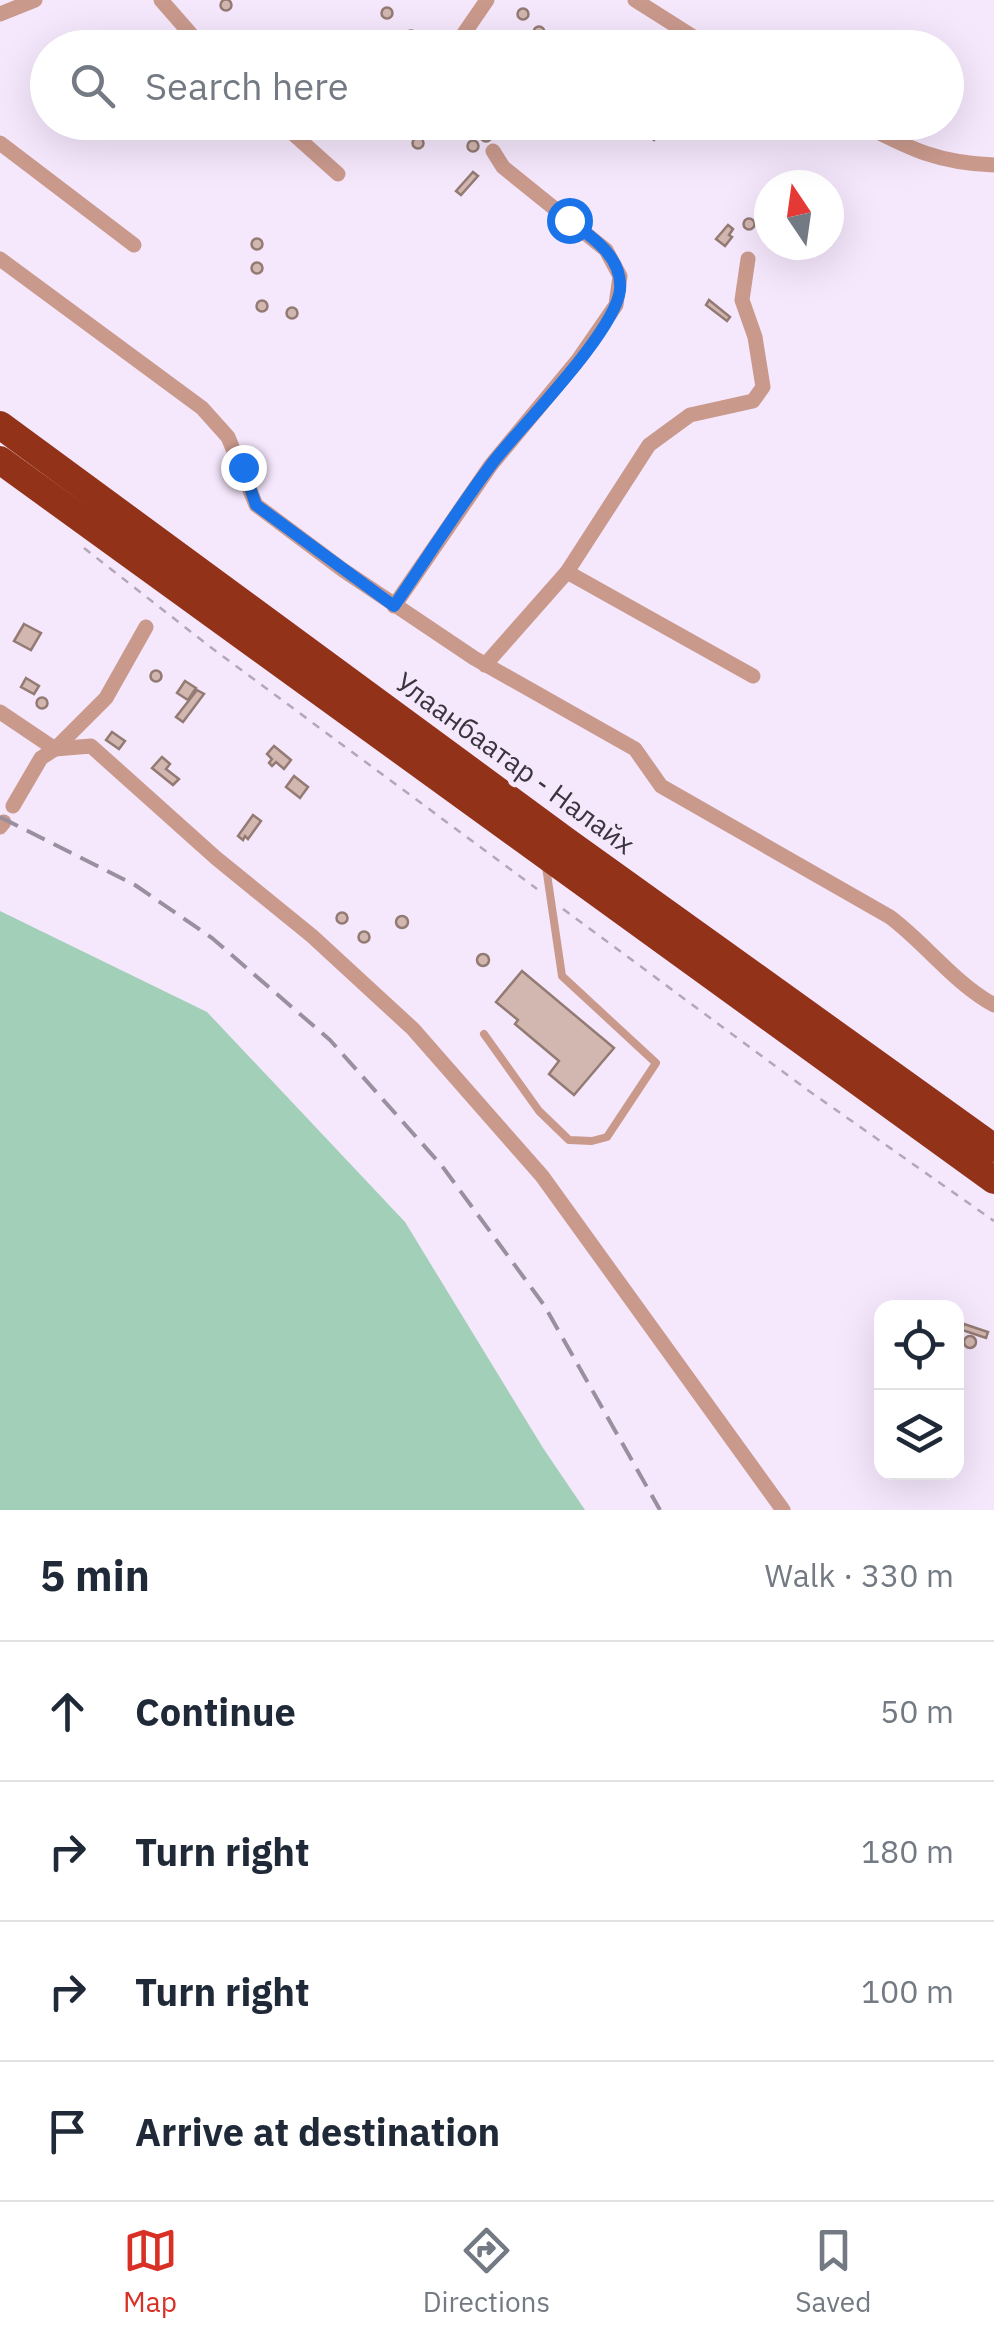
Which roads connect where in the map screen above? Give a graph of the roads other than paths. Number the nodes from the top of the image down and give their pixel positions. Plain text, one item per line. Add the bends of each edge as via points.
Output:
1 (160, 0) edge
2 (487, 0) edge
3 (635, 0) edge
4 (27, 2) edge
5 (0, 14) edge
6 (187, 30) edge
7 (466, 30) edge
8 (683, 30) edge
9 (300, 140) edge
10 (894, 140) edge
11 (0, 142) edge
12 (494, 152) dead end
13 (994, 165) edge
14 (338, 174) dead end
15 (134, 245) dead end
16 (0, 259) edge
17 (748, 259) dead end
18 (0, 425) edge
19 (0, 460) edge
20 (568, 572) junction
21 (394, 606) junction
22 (146, 627) dead end
23 (485, 665) junction
24 (753, 676) dead end
25 (0, 712) edge
26 (55, 749) junction
27 (13, 806) dead end
28 (544, 853) junction
29 (994, 1005) edge
30 (484, 1034) dead end
31 (994, 1148) edge
32 (994, 1180) edge
33 (783, 1510) edge

1 - 6 street
2 - 7 street
3 - 8 street
4 - 5 street
9 - 14 street
10 - 13 street via 959,164
11 - 15 street
12 - 21 street via 503,167 606,250 620,289 608,320 491,465
16 - 21 street via 202,408 228,437 256,505
17 - 20 street via 742,300 763,387 752,401 690,414 648,445
18 - 31 highway, Улаанбаатар - Налайх
19 - 28 highway, Улаанбаатар - Налайх
20 - 23 street
20 - 24 street
21 - 23 street
22 - 26 street via 106,698
23 - 29 street via 635,749 661,786 890,917
25 - 26 street
26 - 27 street via 41,758
26 - 33 street via 91,746 413,1029 542,1176
28 - 30 lane via 562,976 656,1062 607,1137 568,1140 538,1112
28 - 32 highway, Улаанбаатар - Налайх

